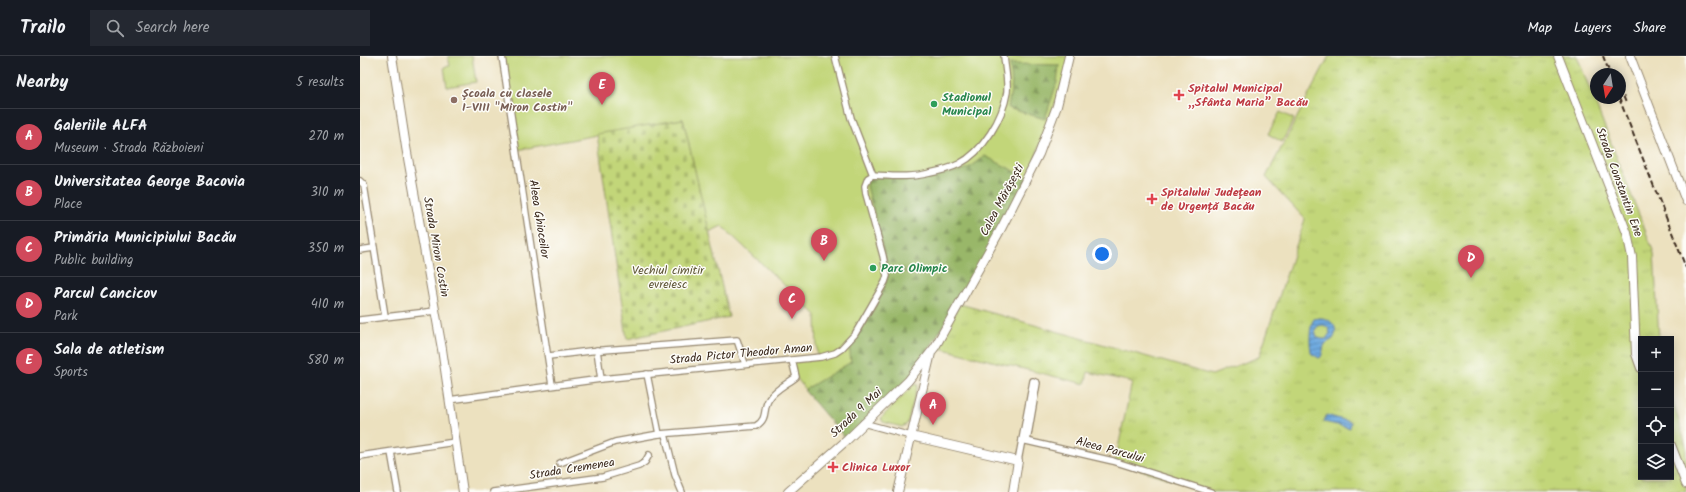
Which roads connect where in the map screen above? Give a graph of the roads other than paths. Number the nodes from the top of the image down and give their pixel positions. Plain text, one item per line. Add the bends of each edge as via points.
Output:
1 (392, 56) edge
2 (502, 56) edge
3 (835, 56) edge
4 (1004, 56) edge
5 (1069, 56) edge
6 (1558, 56) edge
7 (1630, 56) edge
8 (873, 175) junction
9 (360, 181) edge
10 (1686, 201) edge
11 (374, 248) junction
12 (360, 250) edge
13 (435, 311) junction
14 (385, 316) junction
15 (360, 320) edge
16 (597, 350) junction
17 (933, 350) junction
18 (549, 356) junction
19 (792, 360) junction
20 (1638, 360) edge
21 (745, 364) junction
22 (647, 374) junction
23 (601, 379) junction
24 (552, 385) junction
25 (449, 400) junction
26 (863, 424) junction
27 (662, 434) junction
28 (911, 436) junction
29 (1025, 441) junction
30 (455, 442) junction
31 (391, 452) junction
32 (1674, 453) edge
33 (649, 455) dead end
34 (360, 456) edge
35 (1018, 462) junction
36 (560, 463) dead end
37 (1686, 484) edge
38 (398, 492) edge
39 (464, 492) edge
40 (493, 492) edge
41 (682, 492) edge
42 (788, 492) edge
43 (898, 492) edge
44 (1013, 492) edge
45 (1211, 492) edge

1 - 13 main road, Strada Miron Costin
2 - 18 street, Aleea Ghioceilor
3 - 8 street via 851,118
4 - 8 street via 1007,91 1001,113 989,137 968,158 960,164 929,174
5 - 17 main road, Calea Mărășești via 1060,95 1039,154 1002,227
6 - 20 main road, Strada Constantin Ene via 1627,233 1632,257
7 - 10 main road
8 - 19 street, Strada Pictor Theodor Aman via 868,178 865,186 887,276 882,290 855,334 841,349 828,355
9 - 11 street via 364,185
11 - 12 street
11 - 14 street
13 - 14 street
13 - 25 main road, Strada Miron Costin
14 - 15 street
16 - 18 street
16 - 21 street via 738,340
16 - 23 street
17 - 26 main road, Strada 9 Mai via 908,382
17 - 28 main road, Calea Mărășești
18 - 24 street, Aleea Ghioceilor
19 - 21 street, Strada Pictor Theodor Aman
19 - 27 street via 796,377 768,400 764,420 756,426
21 - 22 street, Strada Pictor Theodor Aman
22 - 23 street, Strada Pictor Theodor Aman
22 - 27 street
23 - 24 street, Strada Pictor Theodor Aman
24 - 25 street, Strada Pictor Theodor Aman
25 - 30 main road, Strada Miron Costin
26 - 28 street
26 - 42 main road, Strada 9 Mai
27 - 36 street via 615,442
27 - 41 street
28 - 35 main road
28 - 43 main road, Calea Mărășești
29 - 29 street via 1037,383 1033,381
29 - 35 street
29 - 45 street, Aleea Parcului via 1113,461
30 - 31 street
30 - 39 main road, Strada Miron Costin
31 - 34 street
31 - 38 street
32 - 37 main road
33 - 40 street, Strada Cremenea via 639,466 603,477
35 - 44 main road

